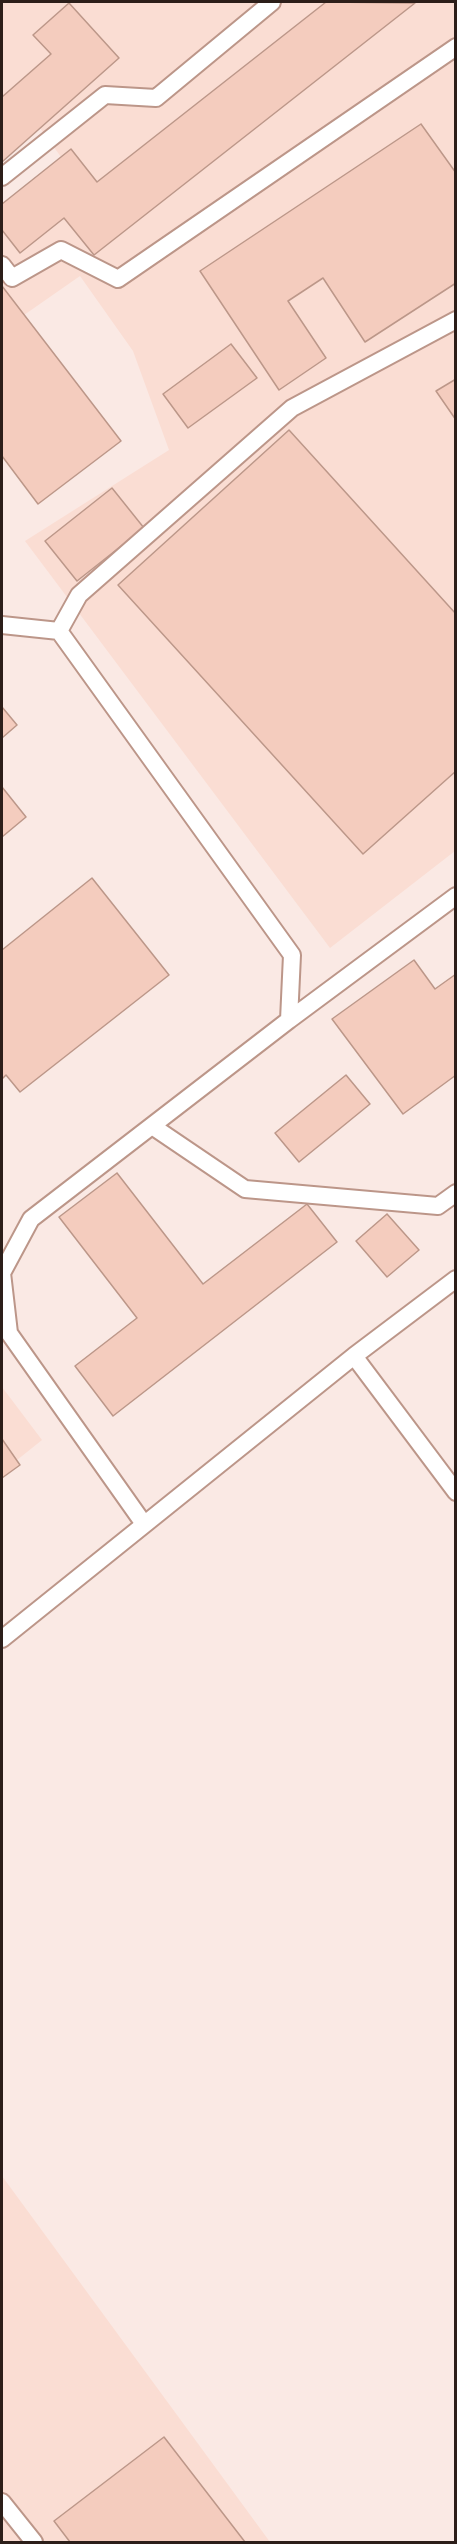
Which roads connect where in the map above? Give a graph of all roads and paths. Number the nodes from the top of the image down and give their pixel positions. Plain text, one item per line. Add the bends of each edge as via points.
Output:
1 (272, 2) edge
2 (456, 47) edge
3 (2, 177) edge
4 (2, 265) edge
5 (456, 320) edge
6 (2, 625) edge
7 (59, 631) junction
8 (456, 896) edge
9 (289, 1020) junction
10 (152, 1126) junction
11 (456, 1193) edge
12 (456, 1280) edge
13 (354, 1356) junction
14 (456, 1492) edge
15 (144, 1524) junction
16 (2, 1639) edge
17 (2, 2502) edge
18 (34, 2542) edge

1 - 3 lane via 156,98 105,95
2 - 4 lane via 118,279 61,250 12,278
5 - 7 lane via 292,408 79,595
6 - 7 lane
7 - 9 lane via 292,955
8 - 9 lane
9 - 10 lane
10 - 11 lane via 245,1189 438,1206
10 - 15 lane via 31,1219 2,1273 9,1333
12 - 13 lane
13 - 14 lane
13 - 15 lane
15 - 16 lane
17 - 18 lane

